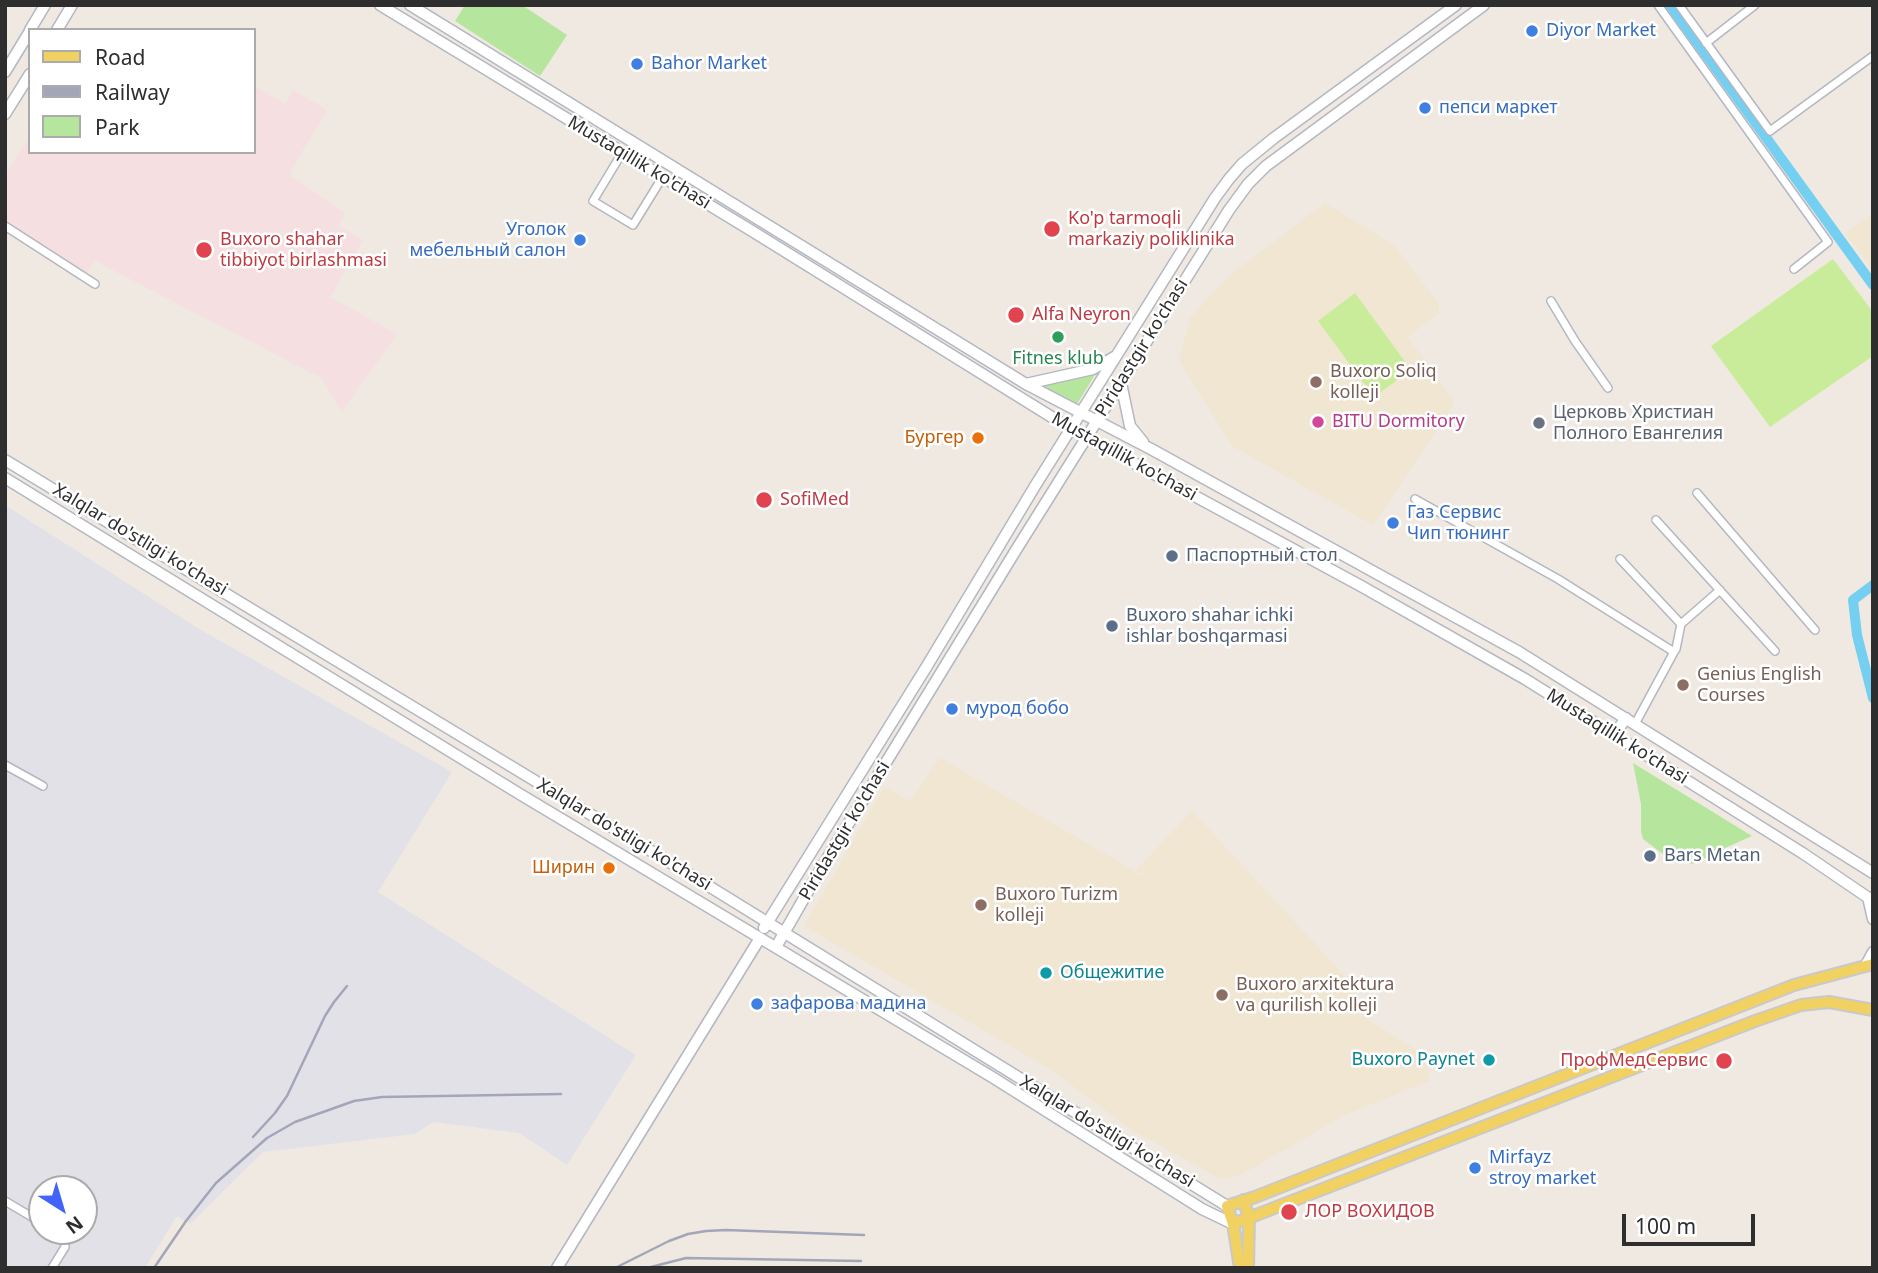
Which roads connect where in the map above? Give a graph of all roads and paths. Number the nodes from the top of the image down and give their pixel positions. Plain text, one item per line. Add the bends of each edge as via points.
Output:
1 (45, 5) edge
2 (72, 5) edge
3 (380, 5) edge
4 (410, 5) edge
5 (1456, 5) edge
6 (1485, 5) edge
7 (1658, 5) edge
8 (1679, 5) edge
9 (1755, 5) edge
10 (31, 28) edge
11 (58, 28) edge
12 (28, 33) edge
13 (1706, 43) junction
14 (1873, 56) edge
15 (5, 72) edge
16 (526, 76) junction
17 (28, 77) edge
18 (518, 88) junction
19 (5, 114) edge
20 (1283, 131) junction
21 (1294, 145) junction
22 (622, 153) junction
23 (662, 178) junction
24 (759, 220) junction
25 (5, 226) edge
26 (752, 232) junction
27 (1794, 269) dead end
28 (95, 284) dead end
29 (1551, 302) dead end
30 (930, 325) junction
31 (923, 337) junction
32 (1116, 356) junction
33 (1121, 383) junction
34 (1026, 384) junction
35 (1608, 388) dead end
36 (1081, 414) junction
37 (1097, 422) junction
38 (1071, 429) junction
39 (1086, 438) junction
40 (1151, 449) junction
41 (5, 460) edge
42 (5, 478) edge
43 (1697, 493) dead end
44 (1415, 499) dead end
45 (1656, 520) dead end
46 (1620, 559) dead end
47 (1408, 590) junction
48 (1720, 590) junction
49 (1398, 607) junction
50 (1681, 624) junction
51 (1815, 630) dead end
52 (1775, 651) dead end
53 (1674, 652) junction
54 (927, 666) junction
55 (941, 674) junction
56 (1631, 721) junction
57 (1614, 735) junction
58 (5, 765) edge
59 (43, 786) dead end
60 (1873, 873) edge
61 (1870, 899) edge
62 (1873, 919) edge
63 (767, 923) junction
64 (783, 932) junction
65 (759, 938) junction
66 (776, 947) junction
67 (1873, 952) edge
68 (1869, 964) edge
69 (1873, 1010) edge
70 (1662, 1037) junction
71 (1668, 1055) junction
72 (1243, 1200) junction
73 (5, 1202) edge
74 (1227, 1206) junction
75 (28, 1215) edge
76 (1249, 1217) junction
77 (1233, 1224) junction
78 (65, 1245) edge
79 (52, 1268) edge
80 (557, 1268) edge
81 (1240, 1268) edge
82 (1248, 1268) edge

1 - 10 main road
2 - 11 main road
3 - 18 main road, Mustaqillik ko'chasi
4 - 16 main road, Mustaqillik ko'chasi
5 - 20 main road, Piridastgir ko'chasi
6 - 21 main road, Piridastgir ko'chasi
7 - 27 street via 1829,242
8 - 13 street
9 - 13 street
12 - 15 main road
13 - 14 street via 1770,131
16 - 18 main road
16 - 24 main road, Mustaqillik ko'chasi
17 - 19 main road
18 - 22 main road, Mustaqillik ko'chasi
20 - 21 main road
20 - 32 main road, Piridastgir ko'chasi via 1229,179
21 - 33 main road, Piridastgir ko'chasi via 1248,184 1229,210
22 - 23 main road, Mustaqillik ko'chasi
22 - 23 street via 593,201 632,225
23 - 26 main road, Mustaqillik ko'chasi
24 - 26 main road
24 - 30 main road, Mustaqillik ko'chasi
25 - 28 street
26 - 31 main road, Mustaqillik ko'chasi
29 - 35 street
30 - 31 main road
30 - 34 main road, Mustaqillik ko'chasi
31 - 38 main road, Mustaqillik ko'chasi
32 - 34 main road via 1093,369
32 - 36 main road, Piridastgir ko'chasi
33 - 37 main road, Piridastgir ko'chasi
33 - 40 main road via 1130,426
34 - 36 main road, Mustaqillik ko'chasi
36 - 37 main road, Mustaqillik ko'chasi
36 - 38 main road, Piridastgir ko'chasi
37 - 39 main road, Piridastgir ko'chasi
37 - 40 main road, Mustaqillik ko'chasi
38 - 39 main road, Mustaqillik ko'chasi
38 - 54 main road, Piridastgir ko'chasi
39 - 49 main road, Mustaqillik ko'chasi
39 - 55 main road, Piridastgir ko'chasi
40 - 47 main road, Mustaqillik ko'chasi
41 - 63 main road, Xalqlar do'stligi ko'chasi
42 - 65 main road, Xalqlar do'stligi ko'chasi
43 - 51 street
44 - 53 street via 1558,579
45 - 48 street
46 - 50 street
47 - 49 main road
47 - 56 main road, Mustaqillik ko'chasi
48 - 50 street
48 - 52 street
49 - 57 main road, Mustaqillik ko'chasi
50 - 53 street
53 - 56 street
54 - 55 main road
54 - 63 main road, Piridastgir ko'chasi
55 - 64 main road, Piridastgir ko'chasi
56 - 57 main road
56 - 60 main road, Mustaqillik ko'chasi
57 - 61 main road, Mustaqillik ko'chasi
58 - 59 street
61 - 62 main road
63 - 64 main road, Xalqlar do'stligi ko'chasi
63 - 65 main road, Piridastgir ko'chasi
64 - 66 main road, Piridastgir ko'chasi
64 - 74 main road, Xalqlar do'stligi ko'chasi
65 - 66 main road, Xalqlar do'stligi ko'chasi
65 - 80 main road, Piridastgir ko'chasi
66 - 77 main road, Xalqlar do'stligi ko'chasi
67 - 68 main road
68 - 70 main road via 1794,985
69 - 71 main road via 1829,1002 1801,1005
70 - 71 main road
70 - 72 main road
71 - 76 main road
72 - 74 main road
72 - 76 main road
73 - 75 street
74 - 77 main road
76 - 77 main road
76 - 82 main road
77 - 81 main road
78 - 79 street

